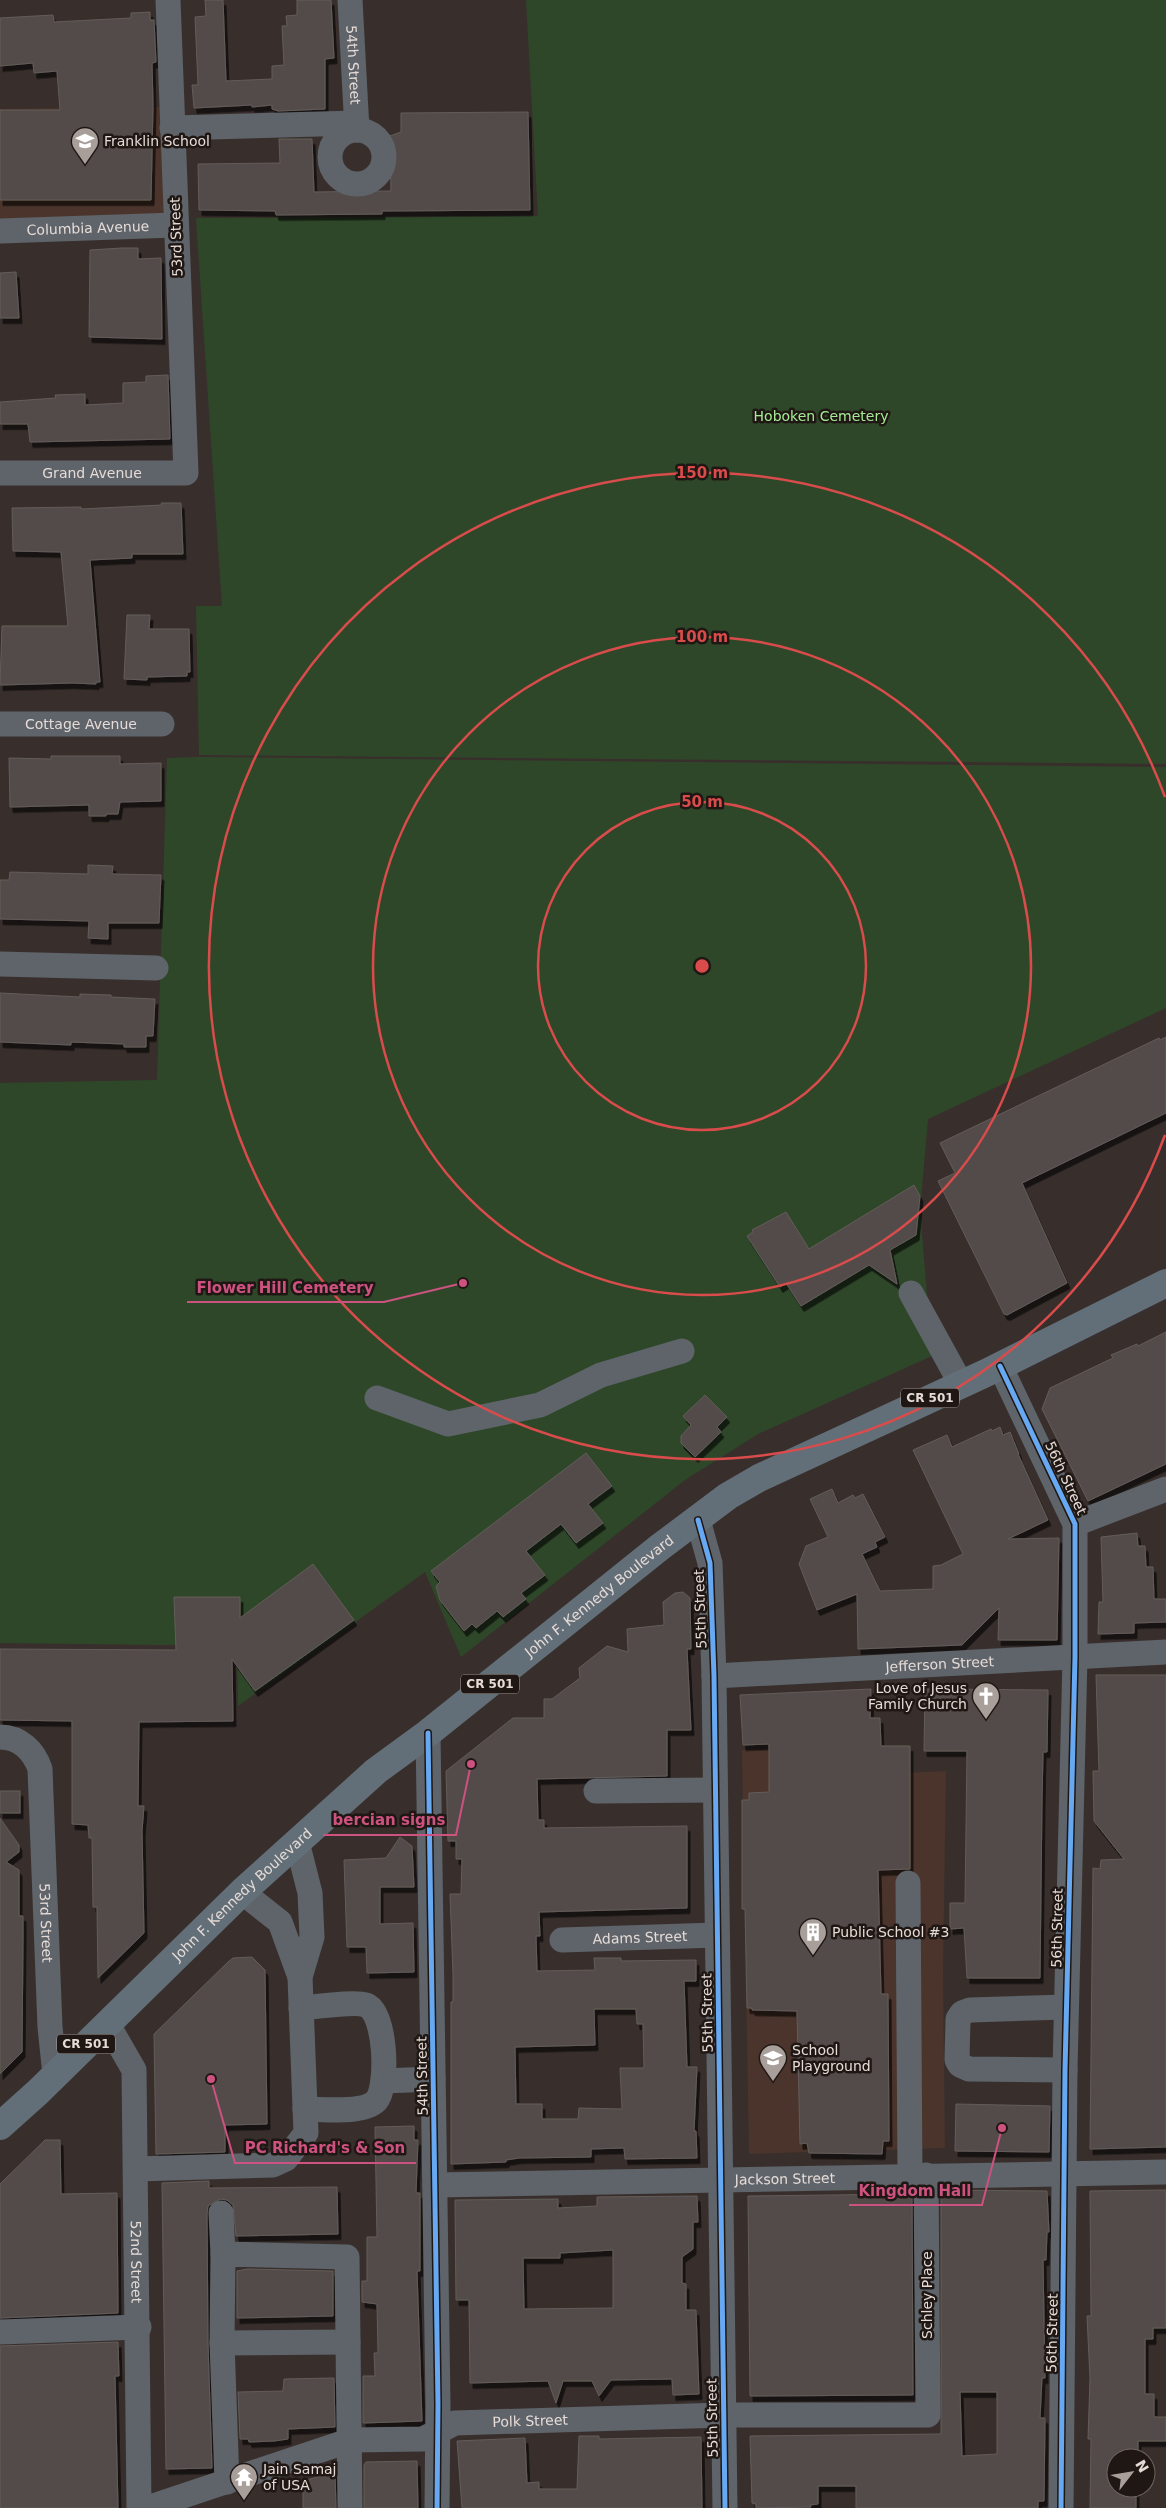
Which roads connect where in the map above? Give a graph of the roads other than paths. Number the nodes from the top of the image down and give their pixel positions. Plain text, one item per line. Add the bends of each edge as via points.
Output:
1 (168, 0) edge
2 (350, 0) edge
3 (172, 128) junction
4 (175, 225) junction
5 (0, 231) edge
6 (0, 473) edge
7 (186, 473) joint
8 (0, 724) edge
9 (162, 724) dead end
10 (0, 964) edge
11 (156, 968) dead end
12 (1166, 1283) edge
13 (910, 1293) dead end
14 (682, 1351) dead end
15 (1000, 1366) junction
16 (961, 1384) junction
17 (377, 1398) dead end
18 (1166, 1489) edge
19 (698, 1520) junction
20 (1076, 1524) junction
21 (1166, 1652) edge
22 (1075, 1657) junction
23 (714, 1676) junction
24 (428, 1733) junction
25 (0, 1737) edge
26 (715, 1790) junction
27 (596, 1791) dead end
28 (296, 1842) junction
29 (908, 1883) dead end
30 (242, 1892) junction
31 (717, 1935) junction
32 (562, 1940) dead end
33 (300, 1977) junction
34 (1066, 2007) junction
35 (301, 2008) junction
36 (107, 2023) junction
37 (1065, 2070) junction
38 (55, 2075) junction
39 (433, 2079) junction
40 (383, 2081) junction
41 (305, 2110) junction
42 (0, 2126) edge
43 (136, 2169) junction
44 (1166, 2172) edge
45 (1065, 2174) junction
46 (918, 2175) junction
47 (720, 2179) junction
48 (435, 2184) junction
49 (221, 2213) dead end
50 (223, 2254) junction
51 (138, 2327) junction
52 (0, 2332) edge
53 (348, 2342) junction
54 (222, 2343) junction
55 (724, 2415) junction
56 (928, 2415) joint
57 (438, 2431) junction
58 (351, 2440) junction
59 (227, 2482) junction
60 (139, 2508) edge
61 (147, 2508) edge
62 (350, 2508) edge
63 (437, 2508) edge
64 (725, 2508) edge
65 (1062, 2508) edge

1 - 3 street, 53rd Street
2 - 3 street, 54th Street via 357,126
3 - 4 street, 53rd Street
4 - 5 street, Columbia Avenue
4 - 7 street, 53rd Street
6 - 7 street, Grand Avenue
8 - 9 street, Cottage Avenue
10 - 11 street
12 - 15 main road, John F. Kennedy Boulevard / CR 501
13 - 16 street
14 - 17 street via 601,1375 540,1405 448,1424
15 - 16 main road, John F. Kennedy Boulevard / CR 501
15 - 20 street, 56th Street
16 - 19 main road, John F. Kennedy Boulevard / CR 501 via 759,1478 728,1496
18 - 20 street
19 - 23 street, 55th Street via 710,1563
19 - 24 main road, John F. Kennedy Boulevard / CR 501
20 - 22 street, 56th Street
21 - 22 street, Jefferson Street
22 - 23 street, Jefferson Street
22 - 34 street, 56th Street
23 - 26 street, 55th Street
24 - 28 main road, John F. Kennedy Boulevard / CR 501 via 376,1772
24 - 39 street, 54th Street
25 - 38 street, 53rd Street via 22,1744 36,1756 40,1769 50,2027
26 - 27 street
26 - 31 street, 55th Street
28 - 30 main road, John F. Kennedy Boulevard / CR 501
28 - 33 street via 310,1894 312,1936
29 - 46 street, Schley Place
30 - 33 street via 280,1922
30 - 36 main road, John F. Kennedy Boulevard / CR 501
31 - 32 street, Adams Street
31 - 47 street, 55th Street
33 - 35 street
34 - 37 street, 56th Street
34 - 37 street via 970,2010 962,2013 958,2019 957,2060 969,2069
35 - 40 street via 366,2005 377,2013 382,2030
35 - 41 street
36 - 38 main road, John F. Kennedy Boulevard / CR 501
36 - 43 street, 52nd Street via 134,2070
37 - 45 street, 56th Street
38 - 42 main road, John F. Kennedy Boulevard / CR 501
39 - 40 street
39 - 48 street, 54th Street
40 - 41 street via 376,2101 366,2108
41 - 43 street via 306,2133 286,2158 273,2166
43 - 51 street, 52nd Street
44 - 45 street, Jackson Street
45 - 46 street, Jackson Street
45 - 65 street, 56th Street
46 - 47 street, Jackson Street
46 - 56 street, Schley Place
47 - 48 street, Jackson Street
47 - 55 street, 55th Street
48 - 57 street, 54th Street
49 - 50 street
50 - 53 street via 347,2257
50 - 54 street
51 - 52 street
51 - 60 street, 52nd Street
53 - 54 street
53 - 58 street
54 - 59 street
55 - 56 street, Polk Street
55 - 57 street, Polk Street via 455,2423
55 - 64 street, 55th Street
57 - 58 street, Polk Street via 422,2439
57 - 63 street, 54th Street
58 - 59 street, Polk Street
58 - 62 street
59 - 61 street, Polk Street

